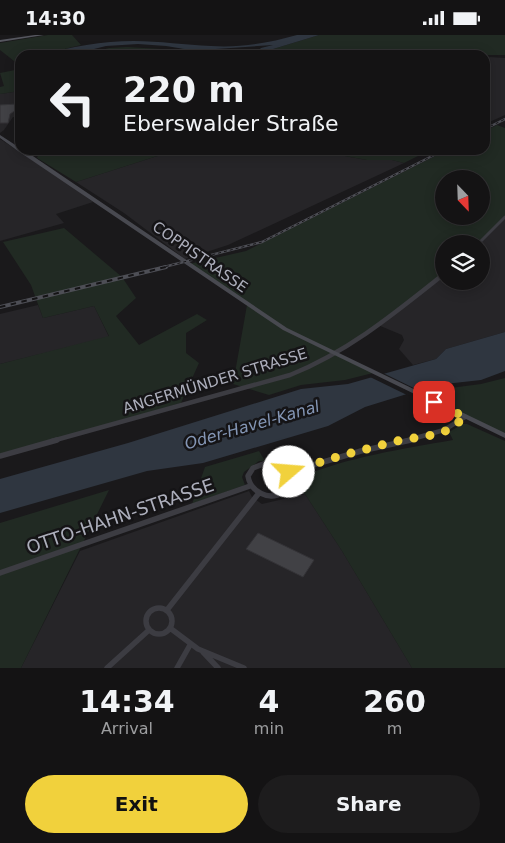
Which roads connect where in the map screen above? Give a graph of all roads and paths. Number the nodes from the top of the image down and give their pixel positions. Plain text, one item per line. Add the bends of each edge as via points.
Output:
1 (42, 35) edge
2 (0, 41) edge
3 (0, 136) edge
4 (15, 146) edge
5 (27, 155) edge
6 (505, 217) edge
7 (487, 235) edge
8 (435, 281) edge
9 (335, 355) junction
10 (465, 417) junction
11 (505, 437) edge
12 (0, 457) edge
13 (289, 472) junction
14 (250, 486) junction
15 (258, 493) junction
16 (0, 573) edge
17 (167, 610) junction
18 (170, 628) junction
19 (149, 630) junction
20 (190, 645) junction
21 (202, 651) junction
22 (107, 668) edge
23 (177, 668) edge
24 (218, 668) edge
25 (244, 668) edge

1 - 2 main road
3 - 4 main road, COPPISTRASSE
5 - 9 main road, COPPISTRASSE via 264,317
6 - 7 street
8 - 9 street, ANGERMÜNDER STRASSE
9 - 10 main road, COPPISTRASSE
9 - 12 street, ANGERMÜNDER STRASSE via 290,375
10 - 11 main road, COPPISTRASSE
10 - 13 street via 438,434 348,453
13 - 14 street via 279,465 259,464 248,476
13 - 15 street via 291,482 285,491 272,495
14 - 15 street
14 - 16 street, OTTO-HAHN-STRASSE
15 - 17 street
17 - 18 street via 173,619
17 - 19 street via 158,608 148,613 145,624
18 - 19 street via 159,633
18 - 20 street
19 - 22 street
20 - 21 street
20 - 23 street
21 - 24 street
21 - 25 street

